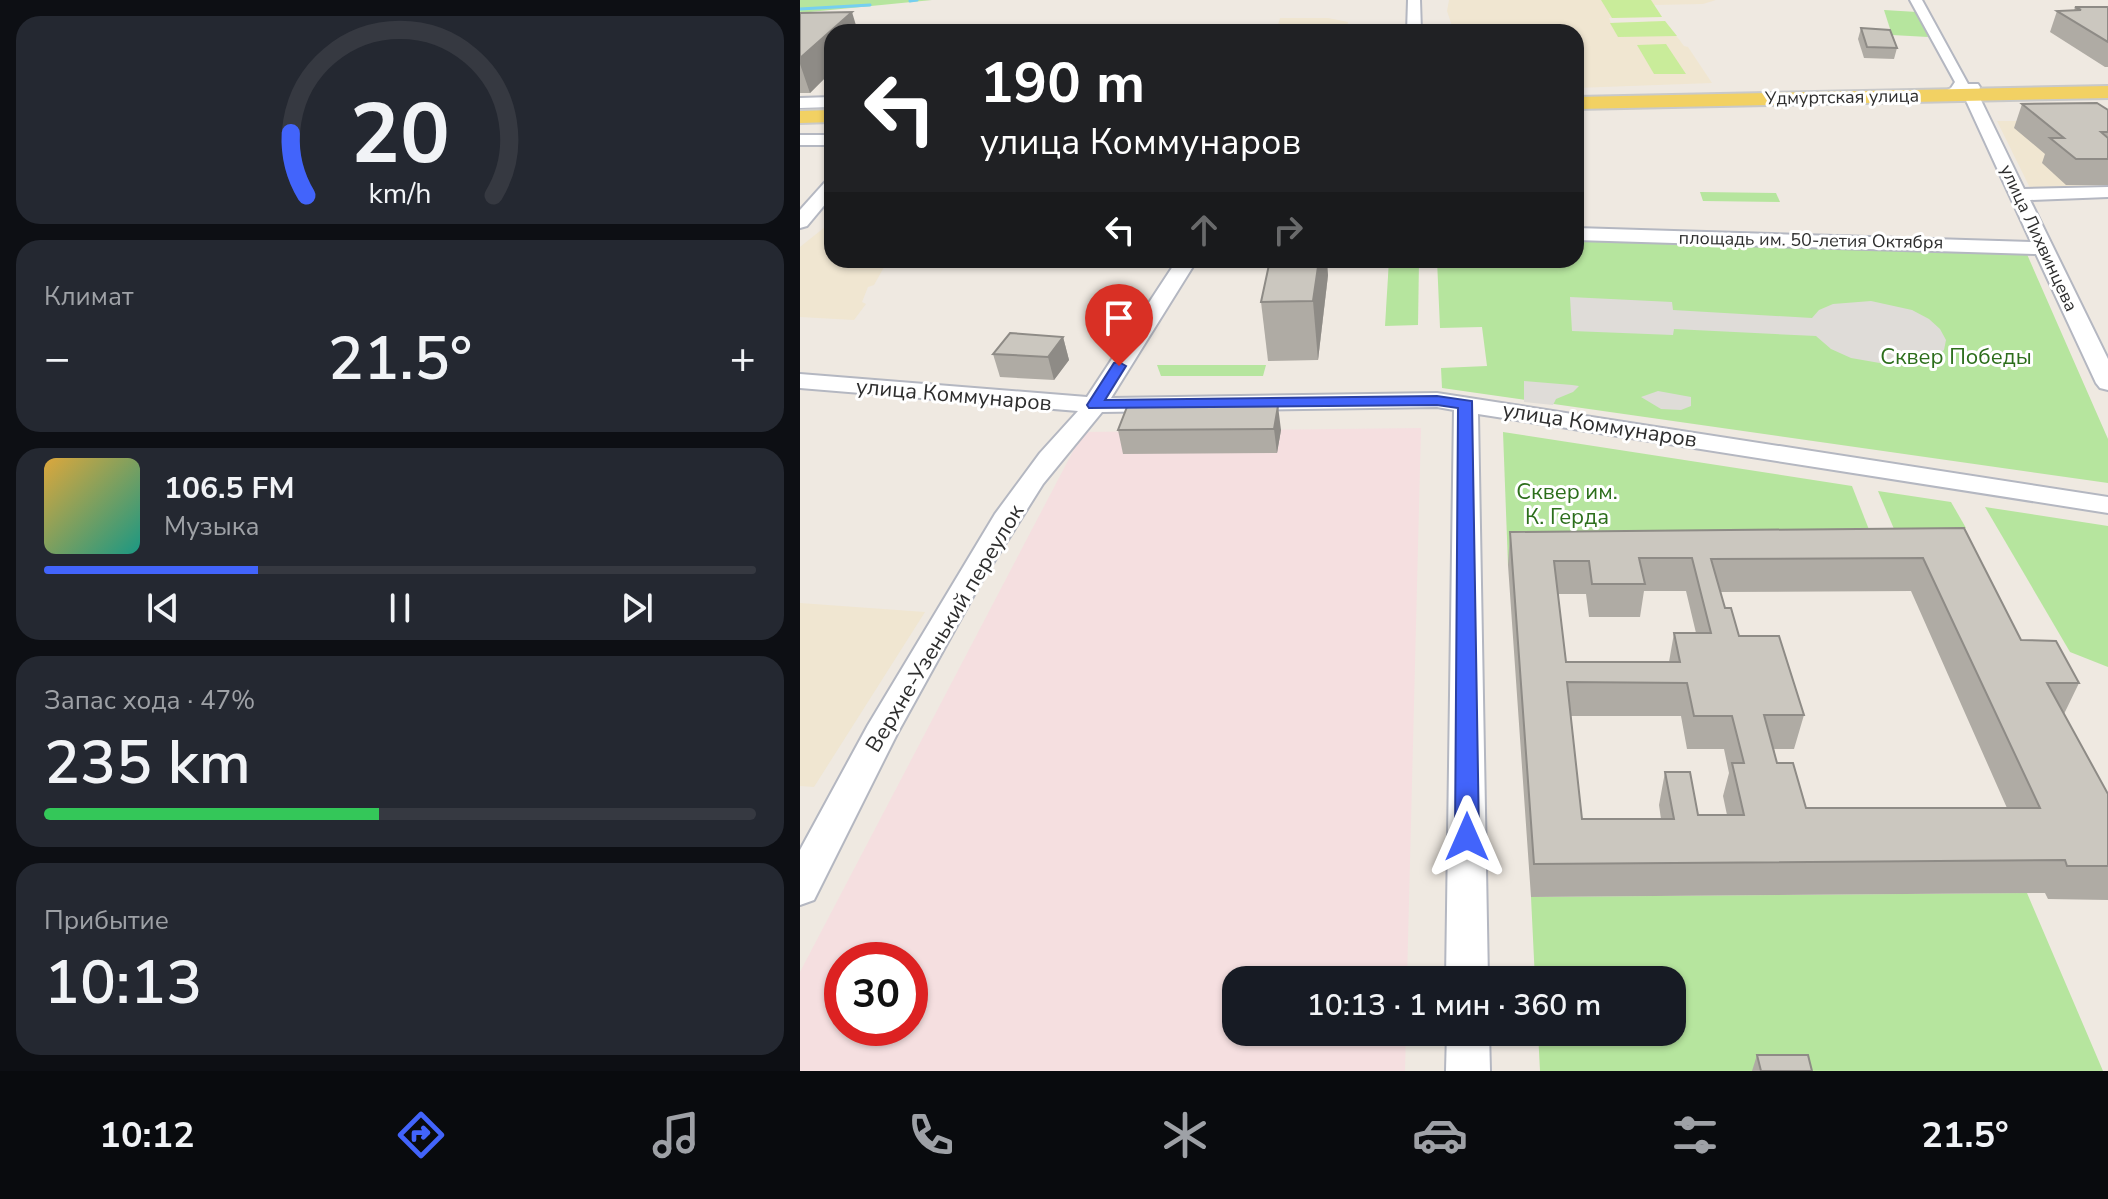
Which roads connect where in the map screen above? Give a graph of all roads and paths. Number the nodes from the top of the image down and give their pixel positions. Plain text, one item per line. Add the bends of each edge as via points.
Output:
1 (1414, 0) edge
2 (1916, 0) edge
3 (1414, 24) edge
4 (2108, 85) edge
5 (2066, 89) junction
6 (1962, 91) junction
7 (2108, 92) edge
8 (1774, 94) junction
9 (1584, 95) edge
10 (824, 102) edge
11 (800, 103) edge
12 (1584, 103) edge
13 (824, 116) edge
14 (800, 117) edge
15 (824, 124) edge
16 (800, 125) edge
17 (800, 140) edge
18 (824, 140) edge
19 (2108, 192) edge
20 (824, 194) edge
21 (2016, 195) junction
22 (800, 222) edge
23 (1584, 234) edge
24 (2045, 248) junction
25 (1182, 268) edge
26 (800, 381) edge
27 (2108, 383) edge
28 (1466, 404) junction
29 (1094, 405) junction
30 (2108, 505) edge
31 (800, 888) edge
32 (1467, 966) edge
33 (1468, 1046) edge
34 (1468, 1071) edge

1 - 3 street
2 - 6 street, улица Лихвинцева via 1962,82
4 - 5 main road, Удмуртская улица
5 - 6 main road, Удмуртская улица
5 - 7 main road, Удмуртская улица
6 - 8 main road, Удмуртская улица
6 - 21 street, улица Лихвинцева
8 - 9 main road, Удмуртская улица
8 - 12 main road, Удмуртская улица
10 - 11 street
13 - 14 main road
15 - 16 main road
17 - 18 street
19 - 21 street
20 - 22 street
21 - 24 street, улица Лихвинцева
23 - 24 street, площадь им. 50-летия Октября
24 - 27 street, улица Лихвинцева
25 - 29 street, Верхне-Узенький переулок
26 - 29 street, улица Коммунаров
28 - 29 street, улица Коммунаров via 1437,400
28 - 30 street, улица Коммунаров
28 - 32 street
29 - 31 street, Верхне-Узенький переулок via 1004,520 938,629
33 - 34 street

